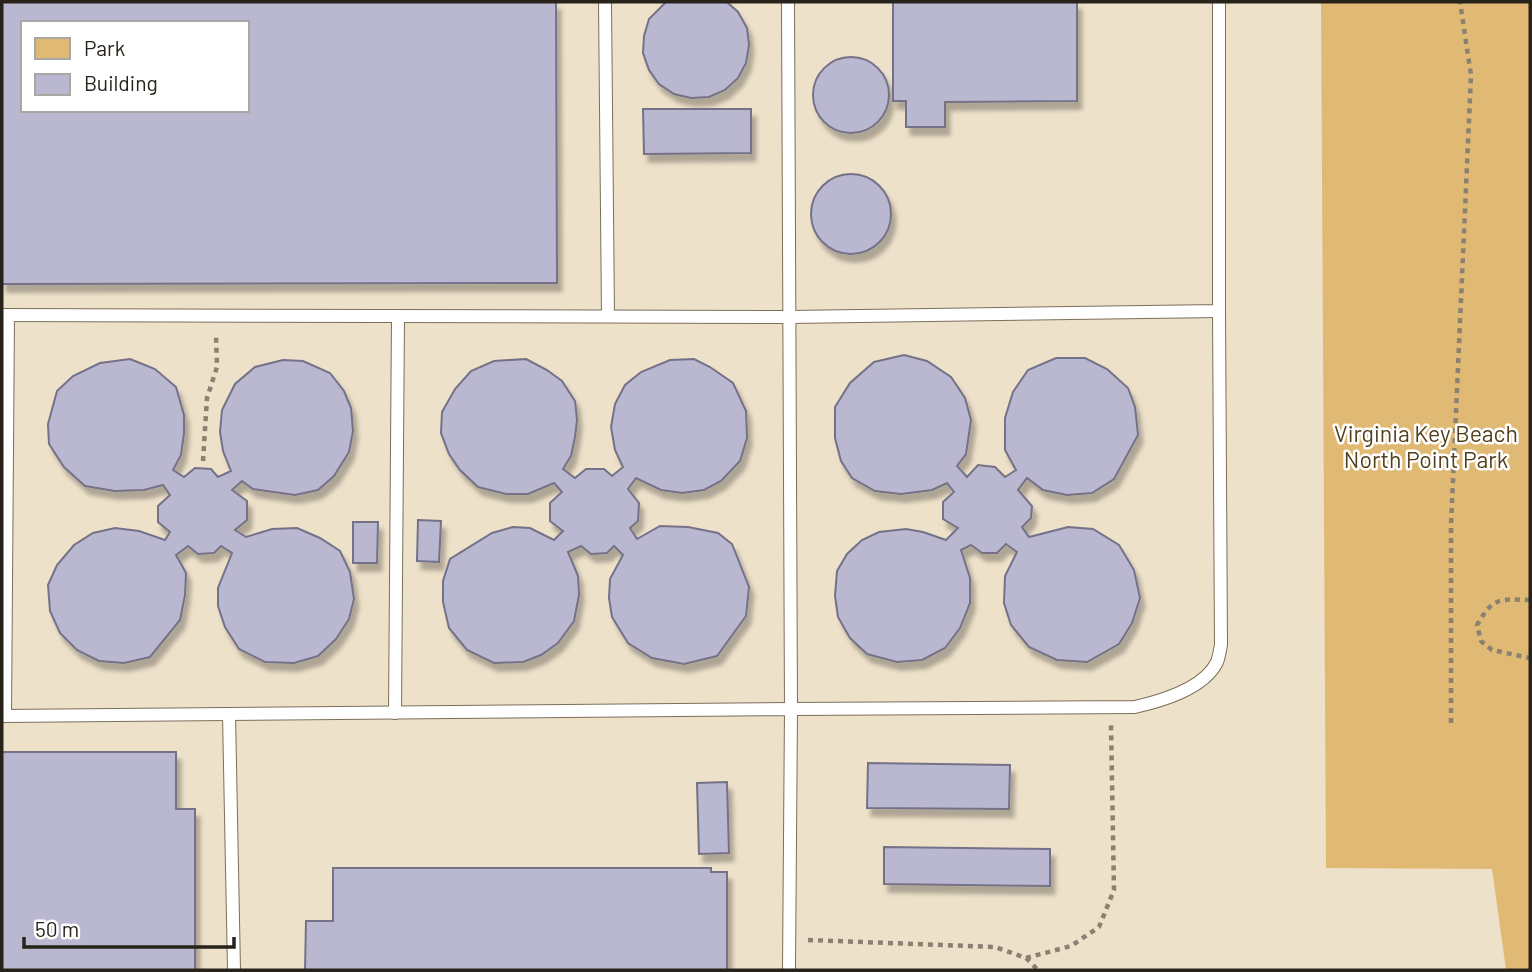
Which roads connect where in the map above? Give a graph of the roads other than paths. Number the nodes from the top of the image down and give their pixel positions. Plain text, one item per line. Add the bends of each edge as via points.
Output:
1 (605, 2) edge
2 (788, 2) edge
3 (1220, 2) edge
4 (1219, 311) junction
5 (5, 315) edge
6 (398, 316) junction
7 (608, 316) junction
8 (790, 317) junction
9 (791, 709) junction
10 (395, 713) junction
11 (229, 715) junction
12 (3, 716) edge
13 (234, 970) edge
14 (789, 970) edge

1 - 7 lane
2 - 8 lane
3 - 4 lane
4 - 8 lane
4 - 9 lane via 1221,645 1217,663 1201,681 1135,708
5 - 6 lane
5 - 12 lane
6 - 7 lane
6 - 10 lane
7 - 8 lane
8 - 9 lane
9 - 10 lane
9 - 14 lane
10 - 11 lane
11 - 12 lane
11 - 13 lane

